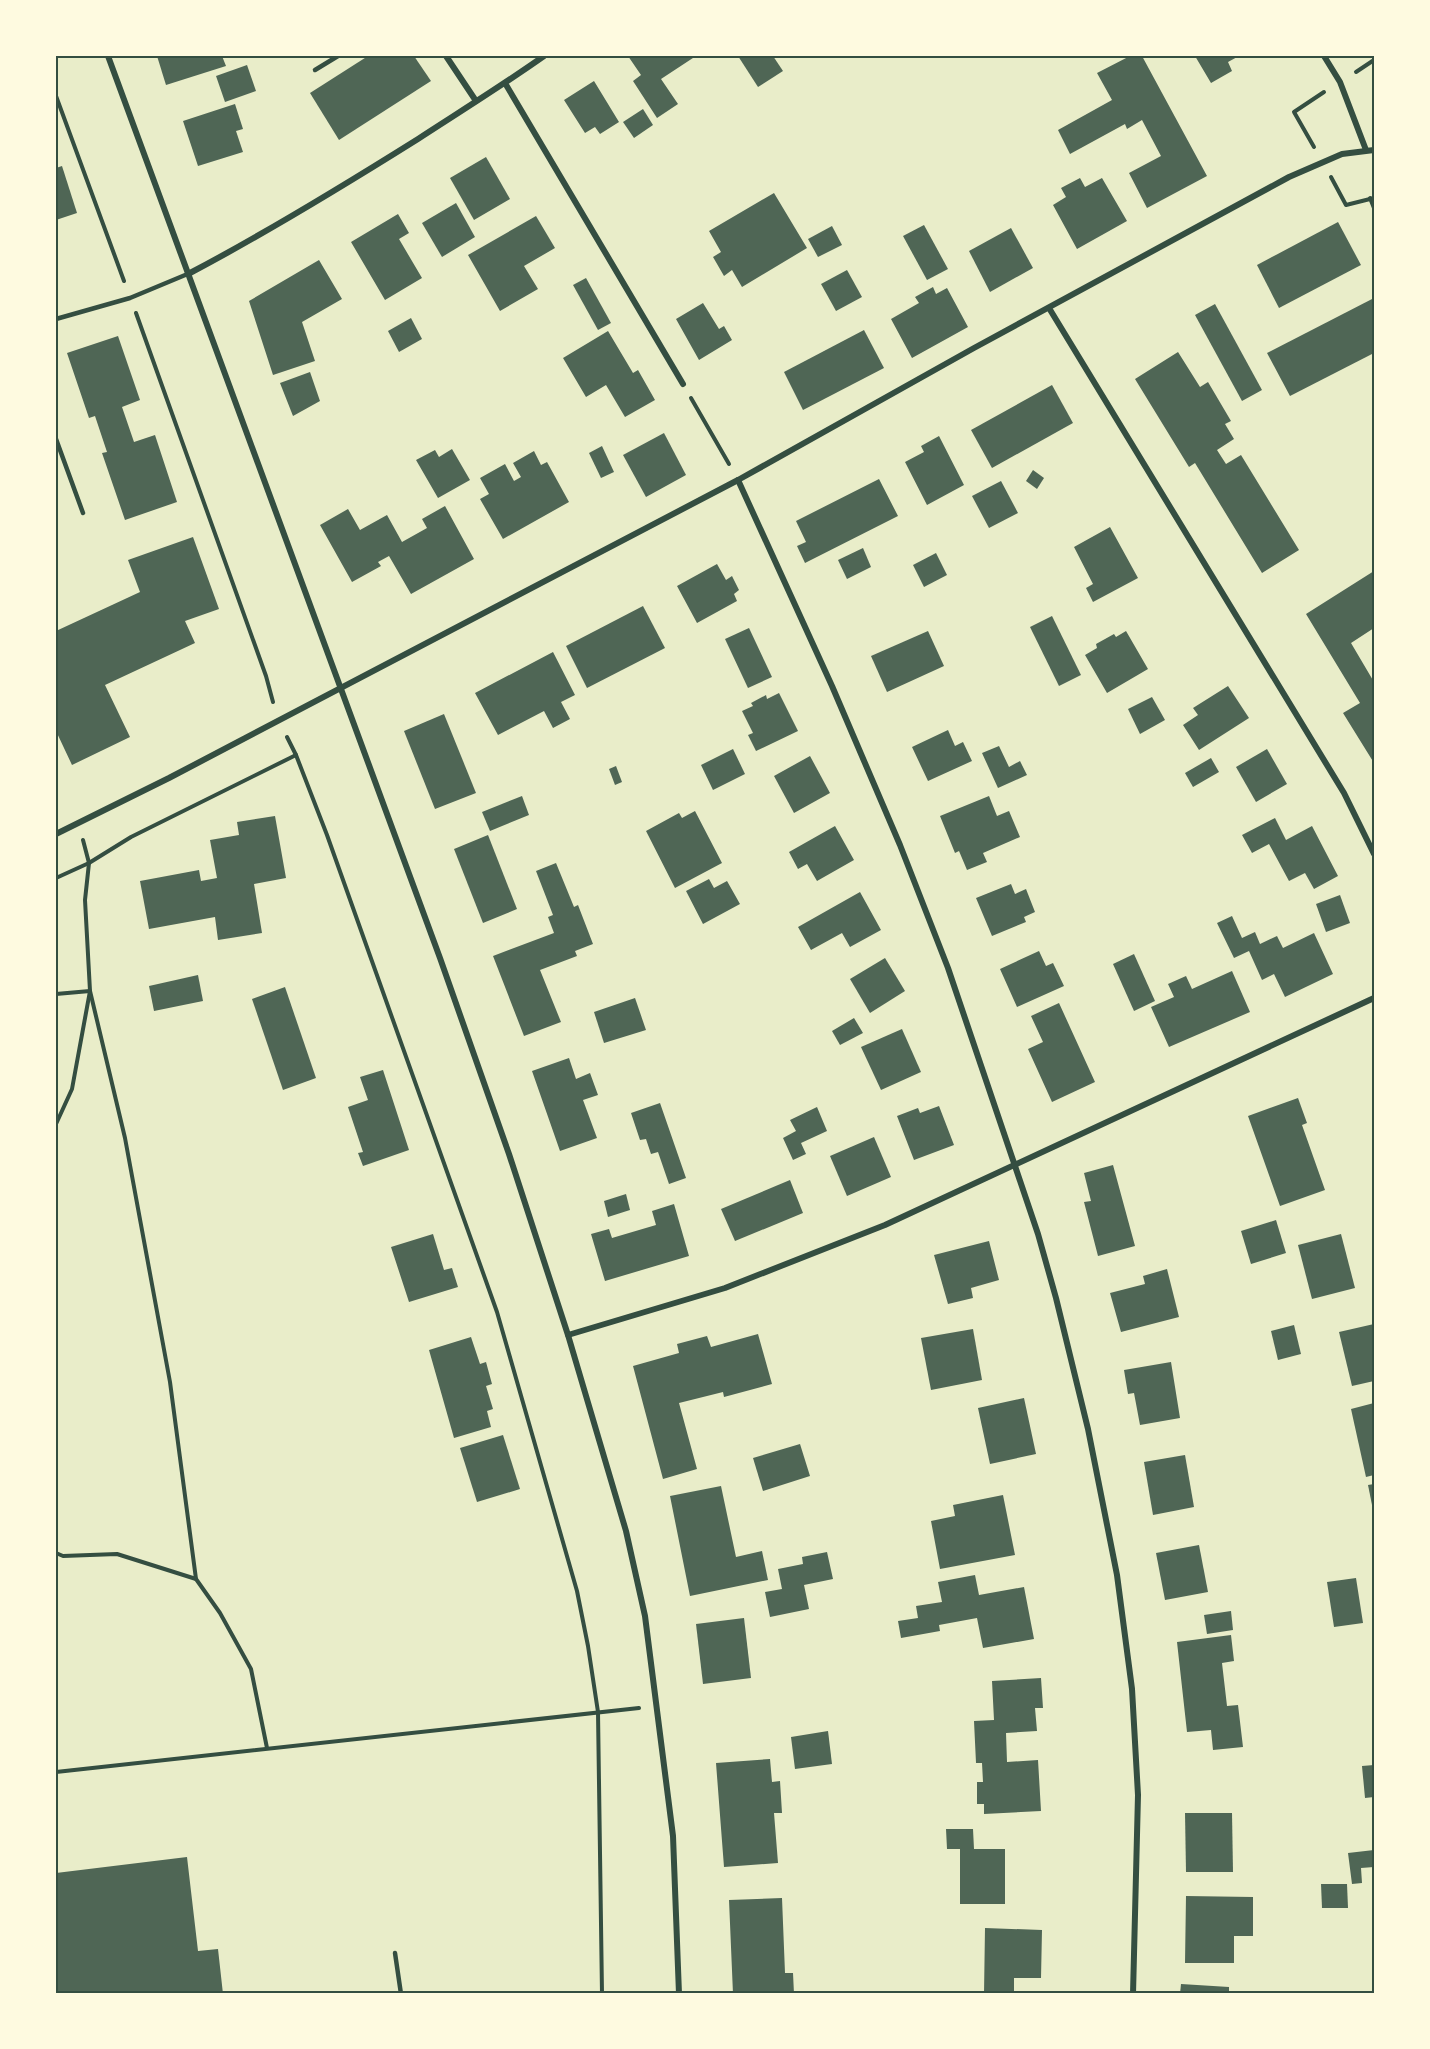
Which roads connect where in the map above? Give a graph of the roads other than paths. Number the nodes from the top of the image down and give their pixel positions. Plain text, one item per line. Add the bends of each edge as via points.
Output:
1 (108, 56) edge
2 (338, 56) edge
3 (446, 56) edge
4 (544, 56) edge
5 (1324, 56) edge
6 (315, 70) dead end
7 (505, 83) junction
8 (476, 101) junction
9 (1366, 150) junction
10 (1374, 150) edge
11 (190, 273) junction
12 (1049, 308) junction
13 (56, 319) edge
14 (683, 384) road end
15 (56, 439) edge
16 (738, 480) junction
17 (83, 513) dead end
18 (340, 689) junction
19 (56, 834) edge
20 (1374, 854) edge
21 (1373, 999) edge
22 (1374, 1007) edge
23 (1014, 1164) junction
24 (568, 1335) junction
25 (395, 1953) dead end
26 (401, 1994) edge
27 (679, 1994) edge
28 (1133, 1994) edge

1 - 11 street
2 - 6 lane
3 - 8 street
4 - 7 street
5 - 9 street via 1340,82
7 - 8 street
7 - 14 street
8 - 11 street via 323,199
9 - 10 street
9 - 12 street via 1342,154 1288,177
11 - 13 lane via 130,298
11 - 18 street
12 - 16 street
12 - 20 street via 1344,793
15 - 17 lane
16 - 18 street
16 - 23 street via 900,845 948,968
18 - 19 street
18 - 24 street via 510,1154
21 - 22 street
21 - 23 street
23 - 24 street via 885,1225 768,1272 680,1303
23 - 28 street via 1056,1298 1088,1429 1117,1575 1132,1689 1138,1795
24 - 27 street via 626,1531 645,1616 673,1836
25 - 26 lane

